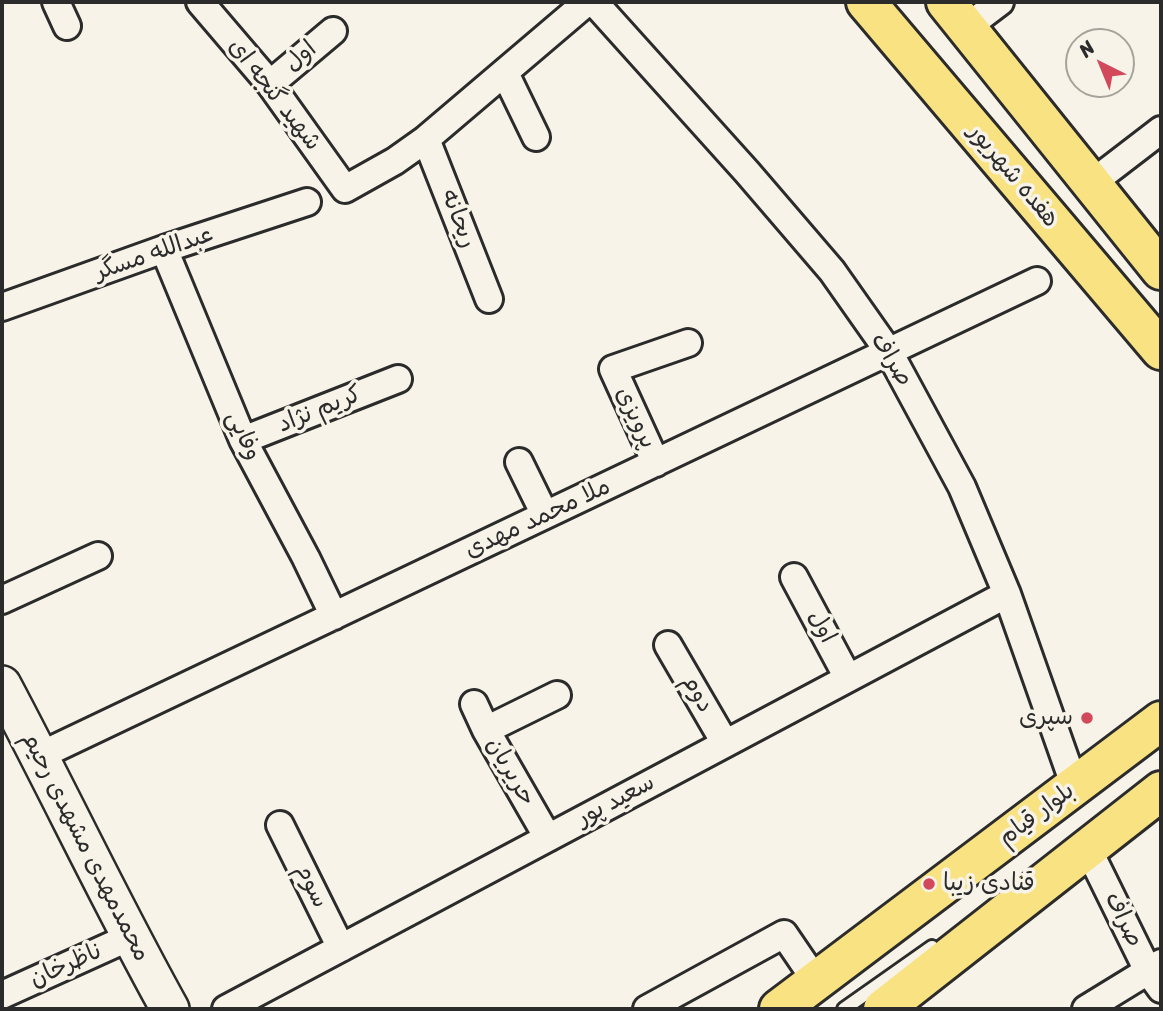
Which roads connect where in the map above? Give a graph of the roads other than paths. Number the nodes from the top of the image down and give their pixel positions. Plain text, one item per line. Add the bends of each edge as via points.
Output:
1 (56, 2) edge
2 (200, 2) edge
3 (587, 2) edge
4 (594, 2) edge
5 (866, 2) edge
6 (1000, 2) edge
7 (956, 14) edge
8 (67, 26) dead end
9 (333, 31) dead end
10 (505, 72) junction
11 (270, 84) junction
12 (1161, 131) edge
13 (536, 137) dead end
14 (426, 139) junction
15 (1092, 183) junction
16 (307, 202) dead end
17 (164, 250) junction
18 (1161, 270) edge
19 (1037, 281) dead end
20 (489, 299) dead end
21 (2, 307) edge
22 (688, 343) dead end
23 (1161, 350) edge
24 (889, 352) junction
25 (398, 379) dead end
26 (243, 440) junction
27 (519, 462) dead end
28 (656, 463) junction
29 (545, 515) junction
30 (97, 556) dead end
31 (794, 577) dead end
32 (1007, 594) junction
33 (2, 600) edge
34 (334, 616) junction
35 (668, 645) dead end
36 (848, 678) junction
37 (2, 685) edge
38 (557, 695) dead end
39 (474, 704) dead end
40 (1161, 721) edge
41 (486, 730) junction
42 (725, 743) junction
43 (39, 756) junction
44 (1075, 787) junction
45 (1161, 789) edge
46 (280, 825) dead end
47 (548, 838) junction
48 (1088, 849) junction
49 (1014, 890) dead end
50 (130, 937) junction
51 (946, 937) dead end
52 (341, 948) junction
53 (1157, 974) edge
54 (816, 981) junction
55 (2, 995) edge
56 (170, 1009) edge
57 (226, 1009) edge
58 (647, 1009) edge
59 (779, 1009) edge
60 (844, 1009) edge
61 (883, 1009) edge
62 (1086, 1009) edge

1 - 8 street
2 - 11 street, شهید گنجه ای
3 - 10 street
4 - 24 street, صراف via 832,271
5 - 23 main road, هفده شهریور
6 - 7 street
7 - 15 main road
9 - 11 street, اول
10 - 13 street
10 - 14 street
11 - 14 street, شهید گنجه ای via 345,189
12 - 15 street
14 - 20 street, ریحانه
15 - 18 main road
16 - 17 street, عبدالله مسگر
17 - 21 street, عبدالله مسگر
17 - 26 street, وفایی
19 - 24 street, ملا محمد مهدی
22 - 28 street, پرویزی via 613,369
24 - 28 street, ملا محمد مهدی
24 - 32 street, صراف via 962,487
25 - 26 street, کریم نژاد
26 - 34 street, وفایی
27 - 29 street
28 - 29 street, ملا محمد مهدی
29 - 34 street, ملا محمد مهدی
30 - 33 street
31 - 36 street, اول
32 - 36 street, سعید پور
32 - 44 street, صراف
34 - 43 street, ملا محمد مهدی
35 - 42 street, دوم
36 - 42 street, سعید پور
37 - 43 main road, محمدمهدی مشهدی رحیم
38 - 41 street
39 - 41 street, حریریان
40 - 44 main road, بلوار قیام
41 - 47 street, حریریان
42 - 47 street, سعید پور
43 - 50 main road, محمدمهدی مشهدی رحیم
44 - 54 main road, بلوار قیام
45 - 48 main road
45 - 49 lane
46 - 52 street, سوم
47 - 52 street, سعید پور
48 - 53 street, صراف
48 - 61 main road
50 - 55 street, ناظرخان
50 - 56 main road, محمدمهدی مشهدی رحیم
51 - 60 lane
52 - 57 street, سعید پور
53 - 62 street
54 - 58 street via 784,934
54 - 59 main road, بلوار قیام

